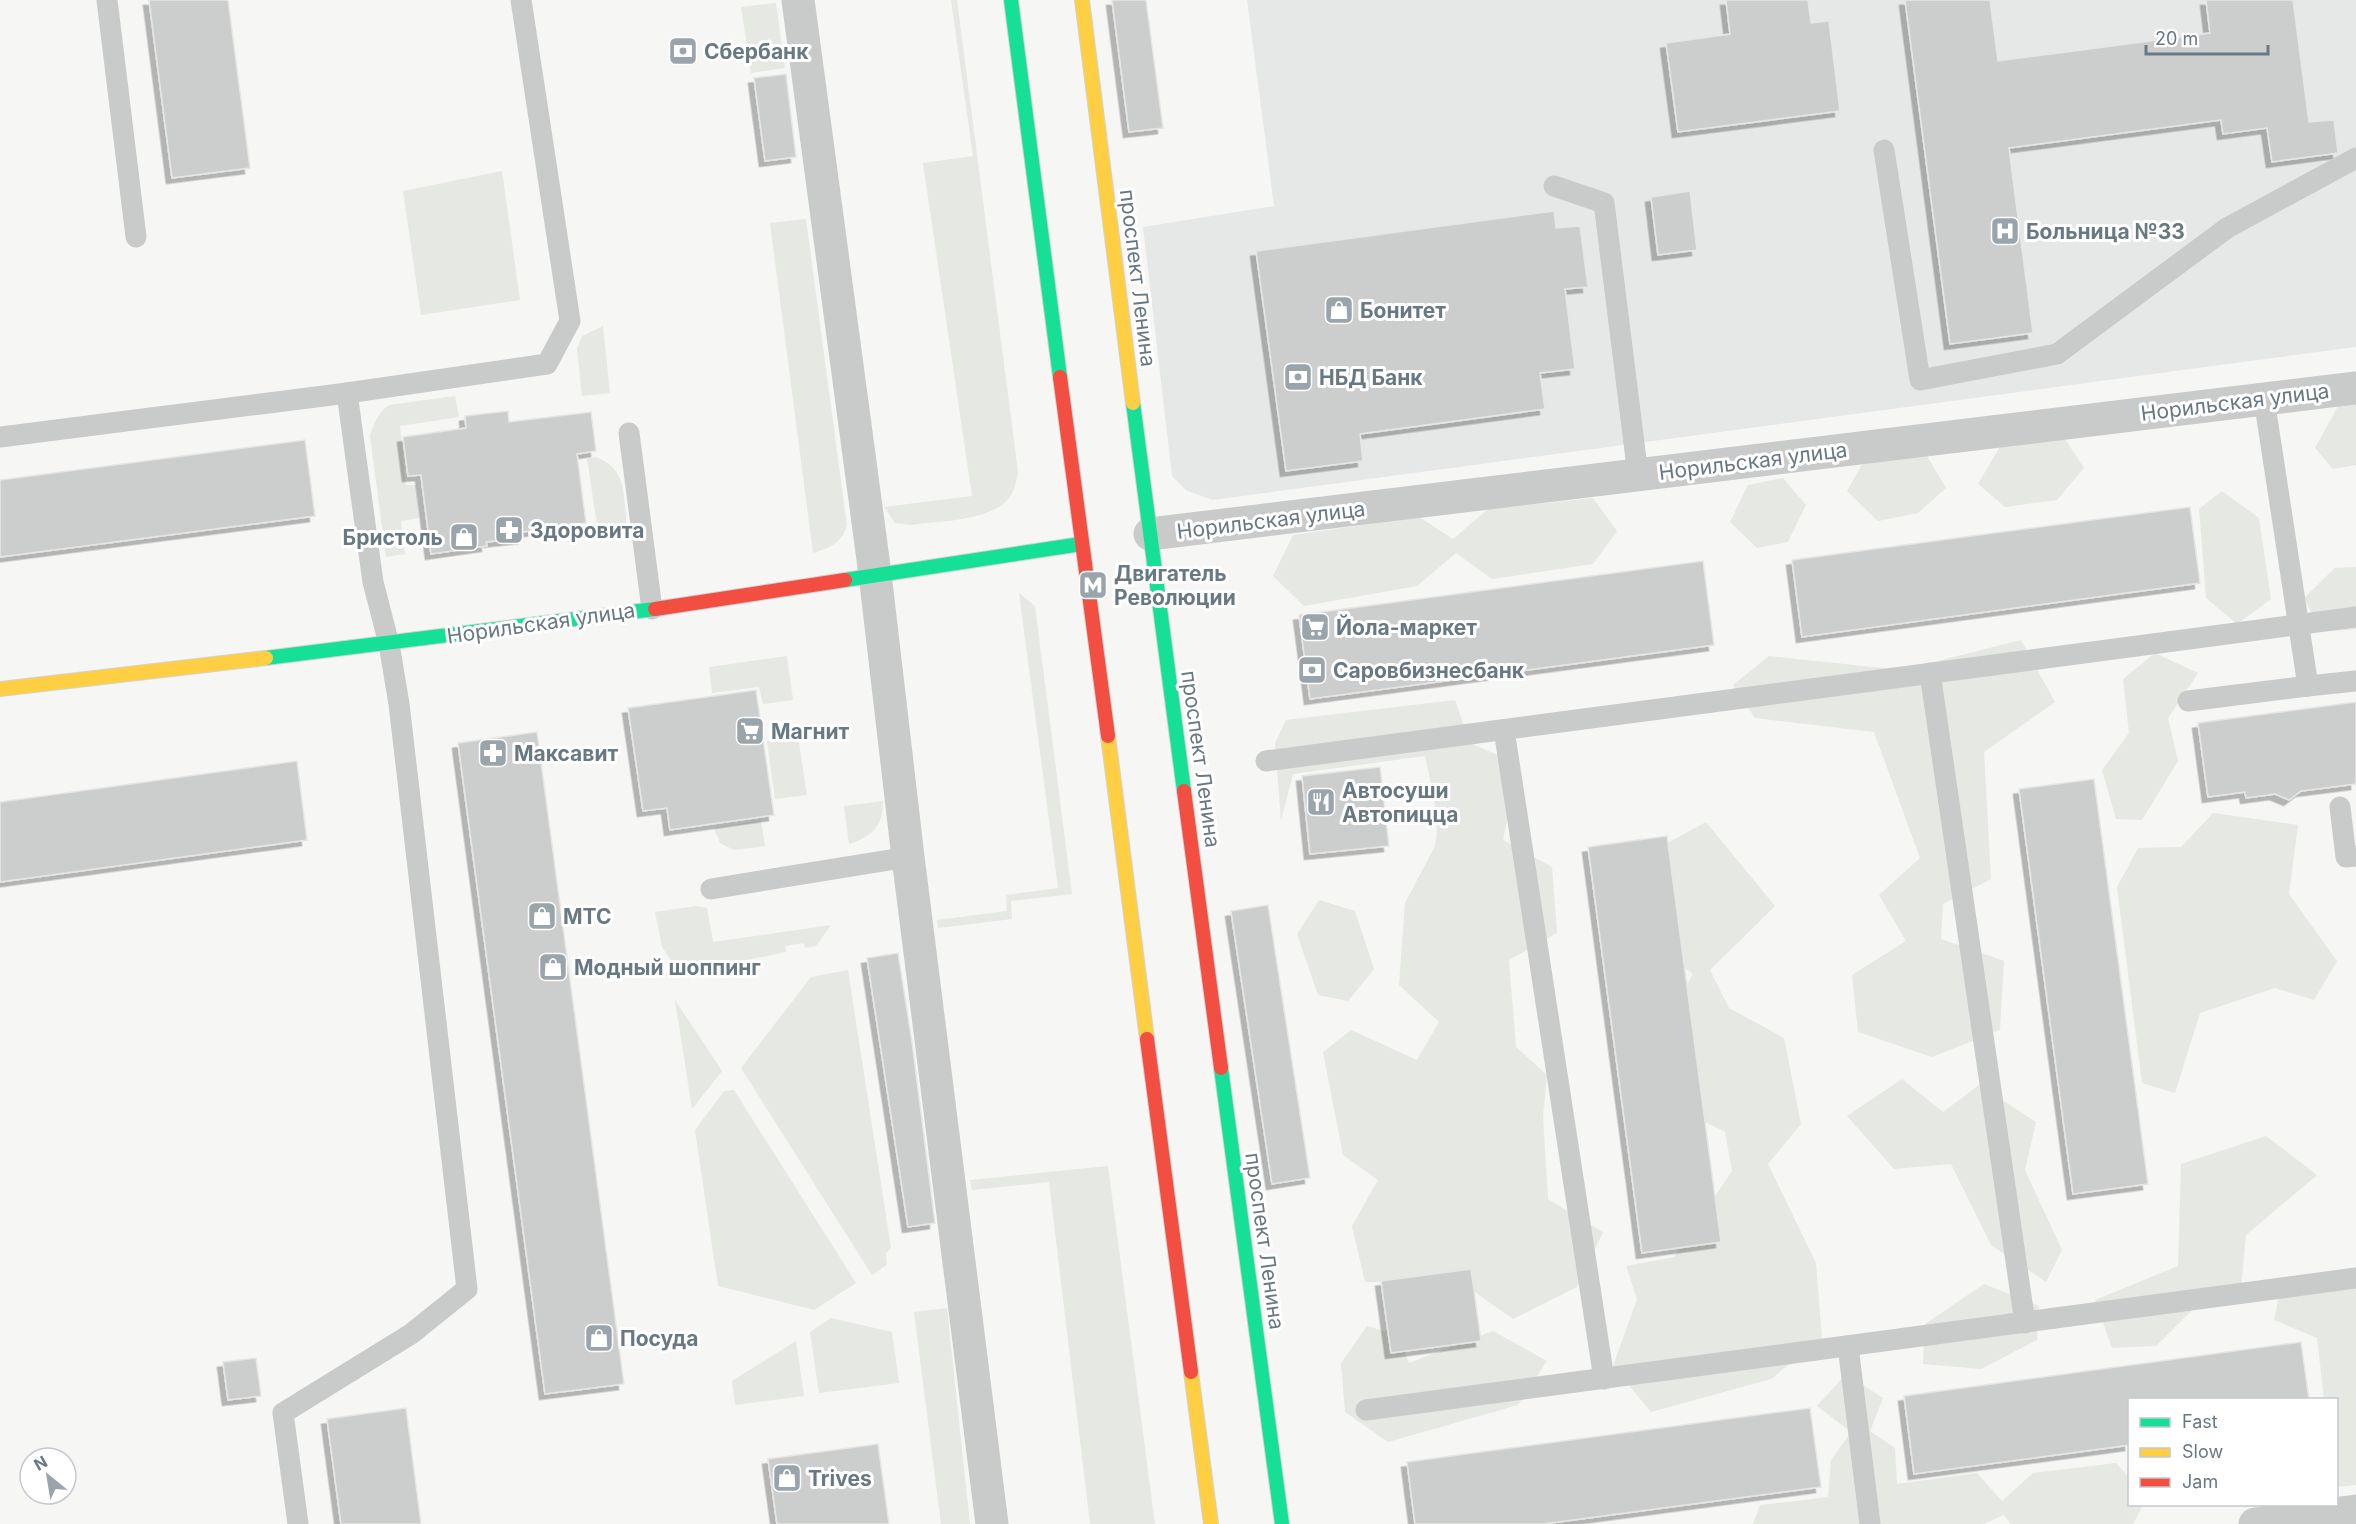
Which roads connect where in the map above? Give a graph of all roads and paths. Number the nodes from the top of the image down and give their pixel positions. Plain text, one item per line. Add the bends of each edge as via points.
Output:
1 (107, 0) edge
2 (521, 0) edge
3 (798, 0) edge
4 (1011, 0) edge
5 (1082, 0) edge
6 (1884, 150) dead end
7 (2356, 158) edge
8 (1554, 186) dead end
9 (136, 237) dead end
10 (2356, 388) edge
11 (347, 393) junction
12 (2264, 399) junction
13 (629, 433) dead end
14 (0, 437) edge
15 (1638, 475) junction
16 (1150, 534) junction
17 (1081, 544) junction
18 (875, 574) junction
19 (652, 609) junction
20 (2356, 617) edge
21 (2299, 624) junction
22 (389, 644) junction
23 (1930, 673) junction
24 (2356, 681) edge
25 (2308, 686) junction
26 (0, 689) edge
27 (2188, 701) dead end
28 (1504, 729) junction
29 (1266, 761) dead end
30 (2340, 807) dead end
31 (2356, 856) edge
32 (908, 857) junction
33 (711, 890) dead end
34 (2356, 1278) edge
35 (2025, 1323) junction
36 (1848, 1346) junction
37 (1604, 1379) junction
38 (1366, 1410) dead end
39 (2356, 1511) edge
40 (298, 1524) edge
41 (992, 1524) edge
42 (1211, 1524) edge
43 (1282, 1524) edge
44 (1870, 1524) edge
45 (2255, 1524) edge

1 - 9 lane
2 - 11 lane via 570,321 547,364
3 - 18 street
4 - 17 main road
5 - 16 main road, проспект Ленина
6 - 7 lane via 1920,380 2057,354 2227,228
8 - 15 lane via 1604,203
10 - 12 street, Норильская улица
11 - 14 lane
11 - 22 lane via 373,582
12 - 15 street, Норильская улица
12 - 21 lane
13 - 19 lane
15 - 16 street, Норильская улица
16 - 43 main road, проспект Ленина
17 - 18 main road, Норильская улица
17 - 42 main road
18 - 19 main road, Норильская улица
18 - 32 street
19 - 22 main road, Норильская улица
20 - 21 lane
21 - 23 lane
21 - 25 lane
22 - 26 main road, Норильская улица
22 - 40 lane via 466,1289 411,1334 283,1413
23 - 28 lane
23 - 35 lane
24 - 25 lane
25 - 27 lane
28 - 29 lane
28 - 37 lane
30 - 31 lane via 2346,857
32 - 33 lane
32 - 41 street
34 - 35 lane
35 - 36 lane
36 - 37 lane
36 - 44 lane
37 - 38 lane
39 - 45 street

